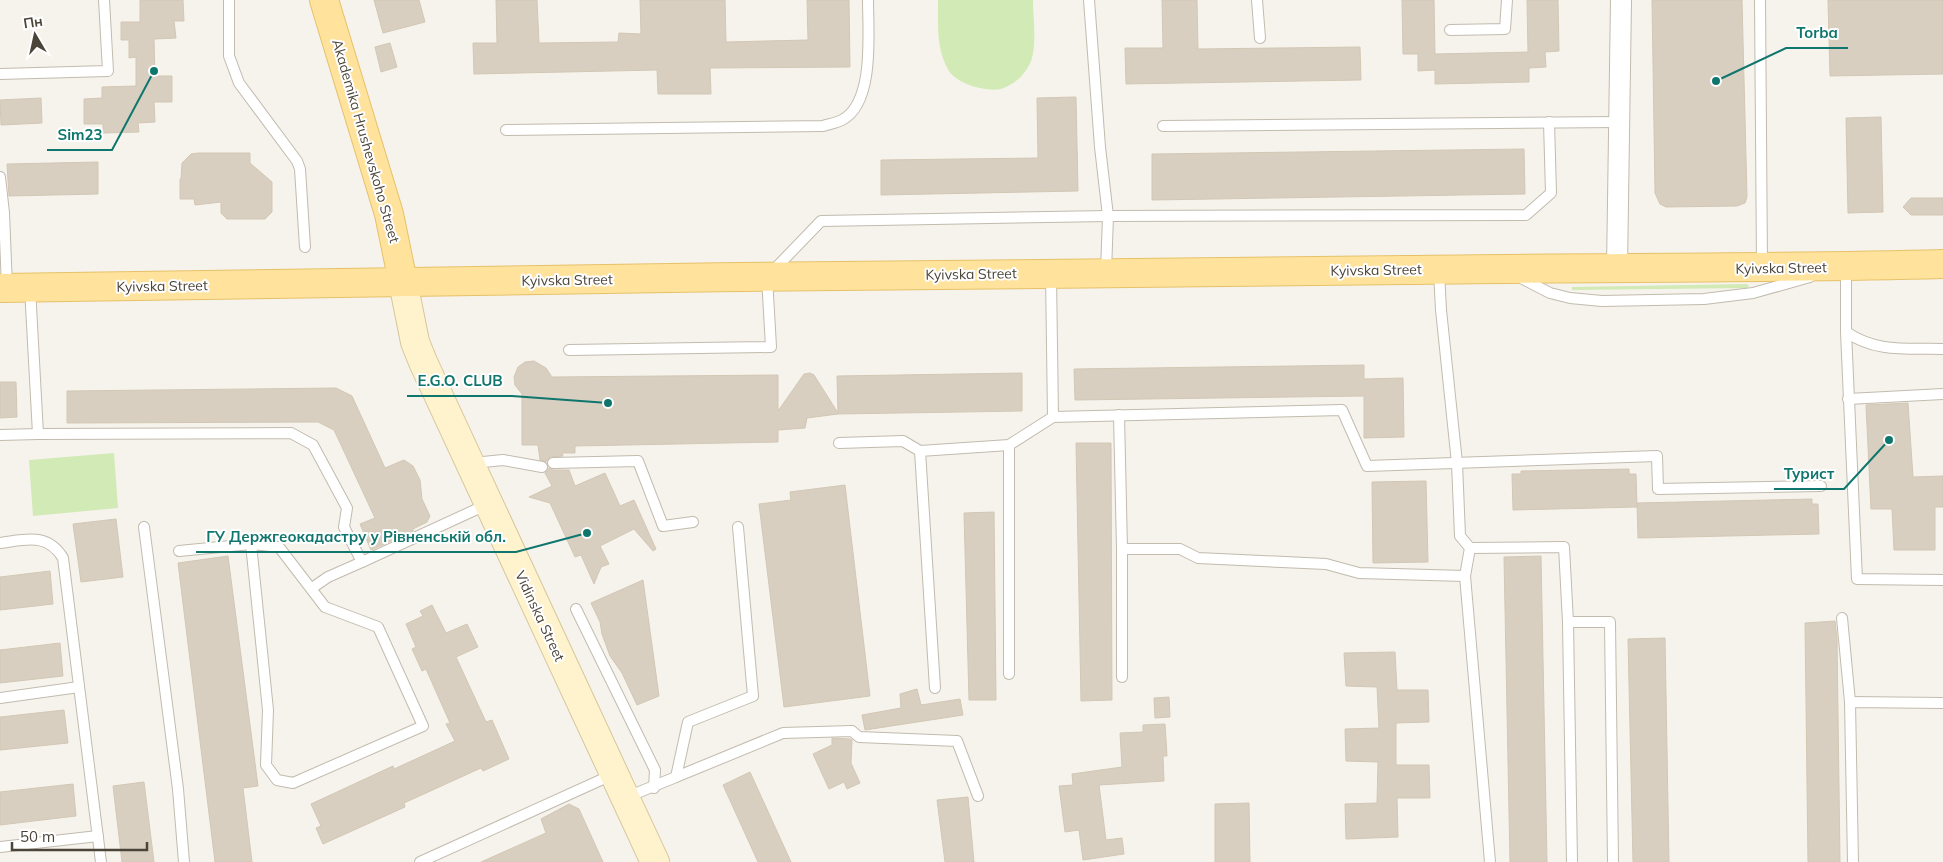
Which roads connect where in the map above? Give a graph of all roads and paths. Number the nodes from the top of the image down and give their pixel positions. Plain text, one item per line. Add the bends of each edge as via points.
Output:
1 (104, 0) edge
2 (229, 0) edge
3 (324, 0) edge
4 (868, 0) edge
5 (1089, 0) edge
6 (1258, 0) edge
7 (1506, 0) edge
8 (1620, 0) edge
9 (1760, 0) edge
10 (1450, 30) dead end
11 (1260, 38) dead end
12 (0, 74) edge
13 (1549, 122) junction
14 (1619, 122) junction
15 (1163, 126) dead end
16 (506, 130) dead end
17 (0, 177) edge
18 (1108, 216) junction
19 (305, 247) dead end
20 (1943, 264) edge
21 (1846, 267) junction
22 (1618, 268) junction
23 (1762, 268) junction
24 (1439, 269) junction
25 (1504, 269) junction
26 (1106, 273) junction
27 (1051, 274) junction
28 (767, 277) junction
29 (403, 282) junction
30 (12, 288) edge
31 (1846, 332) junction
32 (1943, 349) edge
33 (569, 350) dead end
34 (1943, 394) edge
35 (1848, 399) junction
36 (1118, 415) junction
37 (1053, 417) junction
38 (38, 434) junction
39 (0, 435) edge
40 (839, 443) dead end
41 (1009, 445) junction
42 (920, 451) junction
43 (553, 463) dead end
44 (1457, 463) junction
45 (469, 464) junction
46 (542, 467) dead end
47 (1821, 486) dead end
48 (488, 504) junction
49 (693, 522) dead end
50 (738, 527) dead end
51 (144, 528) dead end
52 (0, 543) edge
53 (251, 544) junction
54 (1470, 548) junction
55 (1122, 550) junction
56 (178, 551) dead end
57 (362, 562) junction
58 (1465, 576) junction
59 (1943, 580) edge
60 (312, 588) junction
61 (576, 610) dead end
62 (1842, 618) dead end
63 (1568, 622) junction
64 (1009, 674) dead end
65 (1122, 677) dead end
66 (80, 687) junction
67 (934, 688) dead end
68 (0, 698) edge
69 (1850, 702) junction
70 (1943, 703) edge
71 (676, 777) junction
72 (620, 786) junction
73 (654, 788) junction
74 (978, 796) dead end
75 (98, 836) junction
76 (0, 847) edge
77 (100, 862) edge
78 (184, 862) edge
79 (420, 862) edge
80 (655, 862) edge
81 (1490, 862) edge
82 (1572, 862) edge
83 (1612, 862) edge
84 (1853, 862) edge

1 - 12 lane via 108,71
2 - 19 lane via 229,56 240,83 300,169
3 - 29 main road, Akademika Hrushevskoho Street via 389,214
4 - 16 lane via 867,76 854,108 843,120 823,126
5 - 18 lane
6 - 11 lane
7 - 10 lane via 1505,29
8 - 14 street
9 - 23 lane
13 - 14 lane
13 - 15 lane
13 - 18 lane via 1551,193 1526,215
14 - 22 street
17 - 30 lane
18 - 26 lane
18 - 28 lane via 821,221
20 - 21 main road, Kyivska Street
21 - 23 main road, Kyivska Street
21 - 25 lane via 1754,293 1602,301 1570,298 1550,292
21 - 31 lane
22 - 23 main road, Kyivska Street
22 - 25 main road, Kyivska Street
24 - 25 main road, Kyivska Street
24 - 26 main road, Kyivska Street
24 - 44 lane
26 - 27 main road, Kyivska Street
27 - 28 main road, Kyivska Street
27 - 37 lane
28 - 29 main road, Kyivska Street
28 - 33 lane via 770,346
29 - 30 main road, Kyivska Street
29 - 45 main road, Vidinska Street via 415,342
30 - 38 lane
31 - 32 lane via 1858,341 1879,347
31 - 35 lane
34 - 35 lane
35 - 59 lane via 1857,579
36 - 37 lane
36 - 44 lane via 1342,410 1367,466
36 - 55 lane
37 - 41 lane
38 - 39 lane
38 - 57 lane via 292,433 313,445 330,476 347,508 344,527
40 - 42 lane via 903,441
41 - 42 lane
41 - 64 lane
42 - 67 lane
43 - 49 lane via 638,461 663,526
44 - 47 lane via 1657,456 1658,489
44 - 54 lane via 1460,536
45 - 46 lane via 503,460
45 - 48 main road, Vidinska Street
48 - 57 lane
48 - 72 main road, Vidinska Street
50 - 71 lane via 754,696 688,722
51 - 78 lane via 178,789
52 - 66 lane via 37,538 58,550 62,558
53 - 56 lane
53 - 60 lane via 279,547
53 - 60 lane via 268,710 266,765 277,780 293,783 423,726 378,627 325,606
54 - 58 lane
54 - 63 lane via 1564,546
55 - 58 lane via 1180,549 1198,558 1326,564 1359,573
55 - 65 lane
57 - 60 lane
58 - 81 lane
61 - 73 lane via 655,770
62 - 69 lane
63 - 82 lane
63 - 83 lane via 1610,622
66 - 68 lane
66 - 75 lane
69 - 70 lane
69 - 84 lane
71 - 73 lane
71 - 74 lane via 783,733 852,731 861,742 957,741
72 - 73 lane
72 - 79 lane
72 - 80 main road, Vidinska Street
75 - 76 lane
75 - 77 lane

